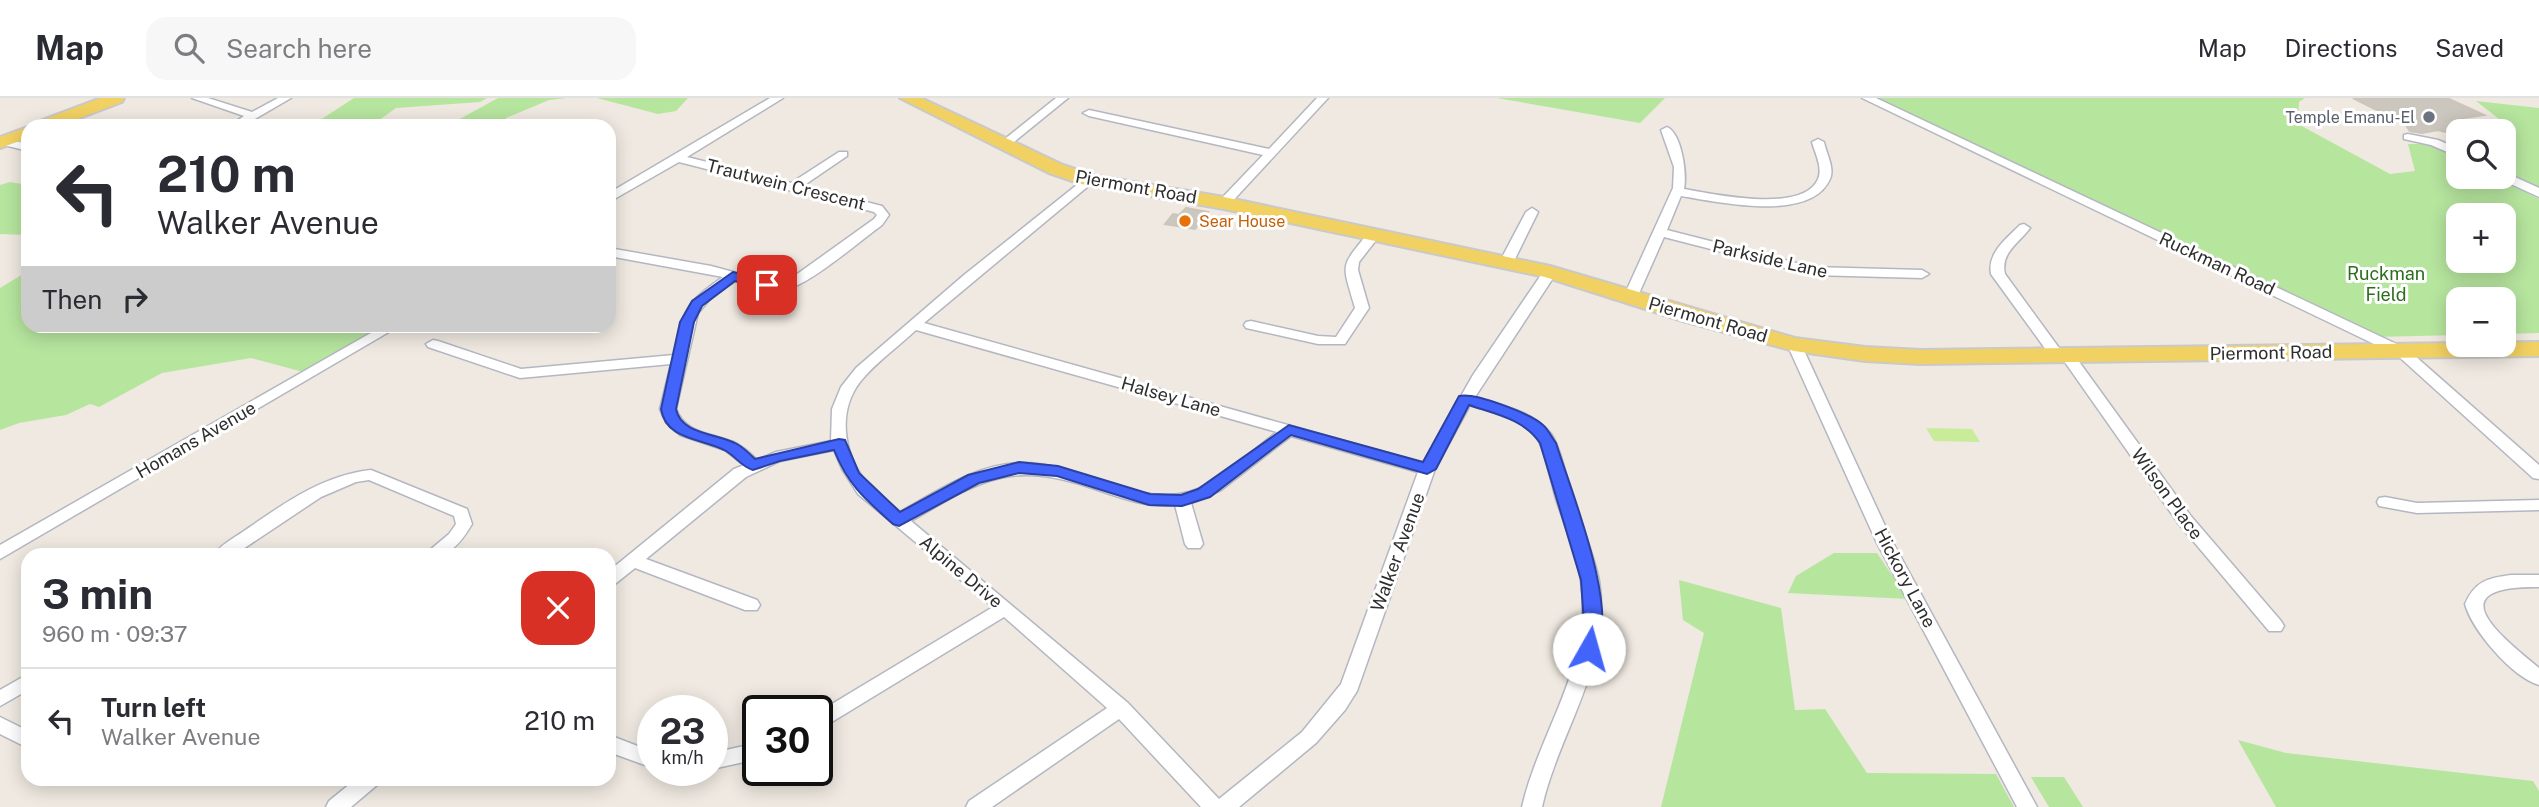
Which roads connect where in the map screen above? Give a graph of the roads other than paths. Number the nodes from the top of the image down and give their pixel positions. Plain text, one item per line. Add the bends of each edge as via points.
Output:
1 (116, 98) edge
2 (197, 98) edge
3 (286, 98) edge
4 (778, 98) edge
5 (908, 98) edge
6 (1063, 98) edge
7 (1322, 98) edge
8 (1867, 98) edge
9 (1089, 113) dead end
10 (254, 116) junction
11 (61, 119) edge
12 (248, 119) edge
13 (1667, 130) dead end
14 (21, 135) edge
15 (2408, 137) dead end
16 (2, 142) edge
17 (1818, 142) dead end
18 (1005, 144) junction
19 (21, 146) edge
20 (2446, 148) edge
21 (1272, 153) junction
22 (843, 154) dead end
23 (679, 158) junction
24 (1088, 180) junction
25 (2516, 182) edge
26 (793, 187) junction
27 (1678, 192) junction
28 (2539, 193) edge
29 (616, 194) edge
30 (1224, 203) junction
31 (1532, 212) dead end
32 (2024, 228) dead end
33 (1661, 232) junction
34 (1374, 235) junction
35 (616, 253) edge
36 (1506, 263) junction
37 (1550, 272) junction
38 (1922, 274) dead end
39 (733, 276) junction
40 (1630, 298) junction
41 (914, 325) junction
42 (1251, 325) dead end
43 (380, 333) edge
44 (1794, 344) junction
45 (433, 345) dead end
46 (2539, 349) edge
47 (2402, 352) junction
48 (2062, 355) junction
49 (679, 359) junction
50 (1465, 399) junction
51 (1289, 430) junction
52 (839, 443) junction
53 (753, 465) junction
54 (1427, 469) junction
55 (2539, 474) edge
56 (1182, 500) junction
57 (2385, 502) dead end
58 (2539, 505) edge
59 (899, 520) junction
60 (1194, 544) dead end
61 (233, 548) edge
62 (440, 548) edge
63 (0, 553) edge
64 (632, 560) junction
65 (616, 574) edge
66 (2539, 581) edge
67 (751, 605) dead end
68 (1004, 609) junction
69 (2275, 626) dead end
70 (2539, 678) edge
71 (21, 686) edge
72 (0, 699) edge
73 (1121, 708) junction
74 (833, 713) edge
75 (0, 725) edge
76 (21, 736) edge
77 (616, 747) edge
78 (637, 756) edge
79 (362, 786) edge
80 (336, 807) edge
81 (976, 807) edge
82 (1214, 807) edge
83 (1224, 807) edge
84 (1532, 807) edge
85 (2027, 807) edge

1 - 11 main road
2 - 10 street
3 - 10 street
4 - 23 street
5 - 18 main road, Piermont Road
6 - 18 street
7 - 21 street
8 - 47 street, Ruckman Road
9 - 21 street
10 - 12 street
13 - 27 street via 1681,167
14 - 16 main road
15 - 20 street
16 - 19 street
17 - 27 street via 1825,178 1807,195 1753,203
18 - 24 main road, Piermont Road
21 - 30 street
22 - 26 street
23 - 26 street, Trautwein Crescent
23 - 29 street
24 - 30 main road, Piermont Road
24 - 41 street, Alpine Drive
25 - 28 street
26 - 39 street, Trautwein Crescent via 878,209 883,215 791,284 767,285
27 - 33 street
30 - 34 main road, Piermont Road
31 - 36 street
32 - 48 street, Wilson Place via 1995,266
33 - 38 street, Parkside Lane via 1812,271
33 - 40 street
34 - 36 main road, Piermont Road
34 - 42 street via 1352,262 1362,308 1340,341
35 - 39 street, Trautwein Crescent
36 - 37 main road, Piermont Road
37 - 40 main road, Piermont Road
37 - 50 street, Walker Avenue
39 - 49 street via 691,312
40 - 44 main road, Piermont Road
41 - 51 street, Halsey Lane
41 - 52 street, Alpine Drive via 849,386 839,413
43 - 63 street, Homans Avenue
44 - 48 main road, Piermont Road via 1898,356
44 - 85 street, Hickory Lane via 1884,541
45 - 49 street via 520,374
46 - 47 main road, Piermont Road
47 - 48 main road, Piermont Road
47 - 55 street, Ruckman Road
48 - 69 street, Wilson Place via 2184,519
49 - 53 street via 668,409 674,424 732,447
50 - 54 street, Walker Avenue
50 - 84 street via 1518,416 1545,437 1594,600 1589,649
51 - 54 street, Halsey Lane
51 - 56 street via 1204,493
52 - 53 street
52 - 59 street, Alpine Drive via 864,490
53 - 64 street
54 - 83 street, Walker Avenue via 1350,686 1338,707 1311,738
56 - 59 street via 1149,500 1058,471 1019,468 973,479
56 - 60 street
57 - 58 street via 2417,508
59 - 68 street, Alpine Drive
61 - 62 street via 330,484 361,474 461,513 461,531
64 - 65 street
64 - 67 street
66 - 70 street via 2492,584 2476,596 2474,605 2493,640
68 - 73 street, Alpine Drive
68 - 74 street
71 - 72 street
73 - 81 street
73 - 82 street, Alpine Drive
75 - 76 street
77 - 78 street
79 - 80 street

